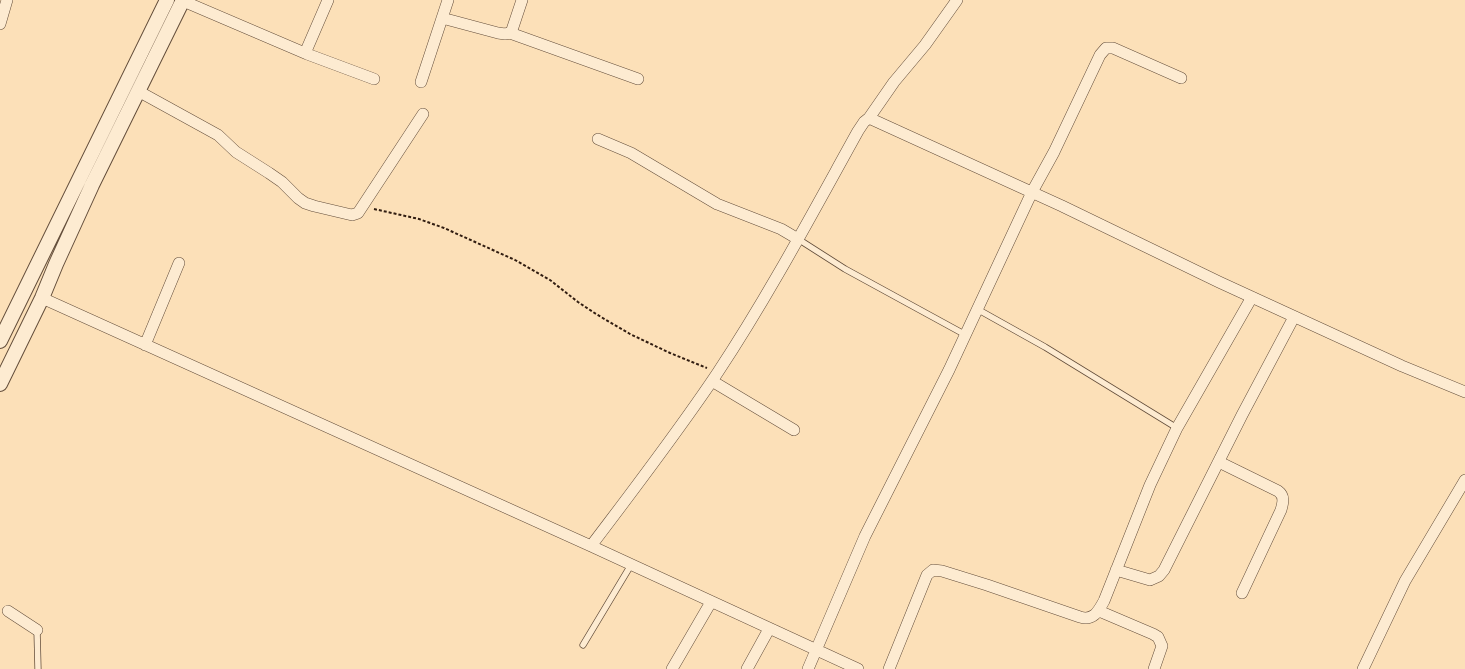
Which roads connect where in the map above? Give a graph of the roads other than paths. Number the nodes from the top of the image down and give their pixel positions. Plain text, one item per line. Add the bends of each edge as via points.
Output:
1 (7, 0) edge
2 (166, 0) edge
3 (328, 0) edge
4 (448, 0) edge
5 (522, 0) edge
6 (956, 0) edge
7 (183, 1) edge
8 (442, 18) junction
9 (0, 24) edge
10 (510, 34) junction
11 (307, 54) junction
12 (1181, 78) dead end
13 (374, 79) dead end
14 (638, 79) dead end
15 (421, 82) dead end
16 (138, 91) junction
17 (424, 114) dead end
18 (869, 118) junction
19 (598, 139) dead end
20 (1032, 192) junction
21 (798, 239) junction
22 (179, 263) dead end
23 (1252, 297) junction
24 (42, 298) junction
25 (976, 309) junction
26 (1294, 316) junction
27 (964, 334) junction
28 (0, 341) edge
29 (145, 345) junction
30 (715, 377) junction
31 (0, 384) edge
32 (1465, 392) edge
33 (1177, 428) junction
34 (794, 430) dead end
35 (1219, 462) junction
36 (1465, 480) edge
37 (591, 546) junction
38 (631, 565) junction
39 (1116, 570) junction
40 (1242, 593) dead end
41 (711, 602) junction
42 (8, 611) dead end
43 (1099, 611) junction
44 (769, 629) junction
45 (37, 630) joint
46 (583, 645) dead end
47 (815, 650) junction
48 (38, 669) edge
49 (672, 669) edge
50 (747, 669) edge
51 (808, 669) edge
52 (858, 669) edge
53 (889, 669) edge
54 (1154, 669) edge
55 (1363, 669) edge

1 - 9 street
2 - 28 street
3 - 11 street via 306,51
4 - 8 street
5 - 10 street
6 - 18 street
7 - 11 street
7 - 16 street
8 - 10 street
8 - 15 street
10 - 14 street
11 - 13 street
12 - 20 street via 1113,48 1106,48
16 - 17 street via 218,135 236,152 282,182 305,203 352,215 358,213 363,206
16 - 24 street via 92,185
18 - 20 street
18 - 21 street via 858,131
19 - 21 street via 631,153 717,204 781,229
20 - 23 street
20 - 25 street
21 - 27 lane via 845,269
21 - 30 street
22 - 29 street
23 - 26 street
23 - 33 street
24 - 29 street
24 - 31 street
25 - 27 street
25 - 33 lane via 1052,350
26 - 32 street
26 - 35 street
27 - 47 street via 949,370 865,536
29 - 37 street
30 - 34 street
30 - 37 street
33 - 39 street via 1150,485
35 - 39 street via 1159,576 1150,580
35 - 40 street via 1278,491 1284,501
36 - 55 street via 1405,581
37 - 38 street
38 - 41 street
38 - 46 lane
39 - 43 street
41 - 44 street
41 - 49 street
42 - 45 street
43 - 53 street via 1093,617 1084,618 933,570 927,575
43 - 54 street via 1158,637 1162,646
44 - 47 street
44 - 50 street
45 - 48 lane
47 - 51 street
47 - 52 street

